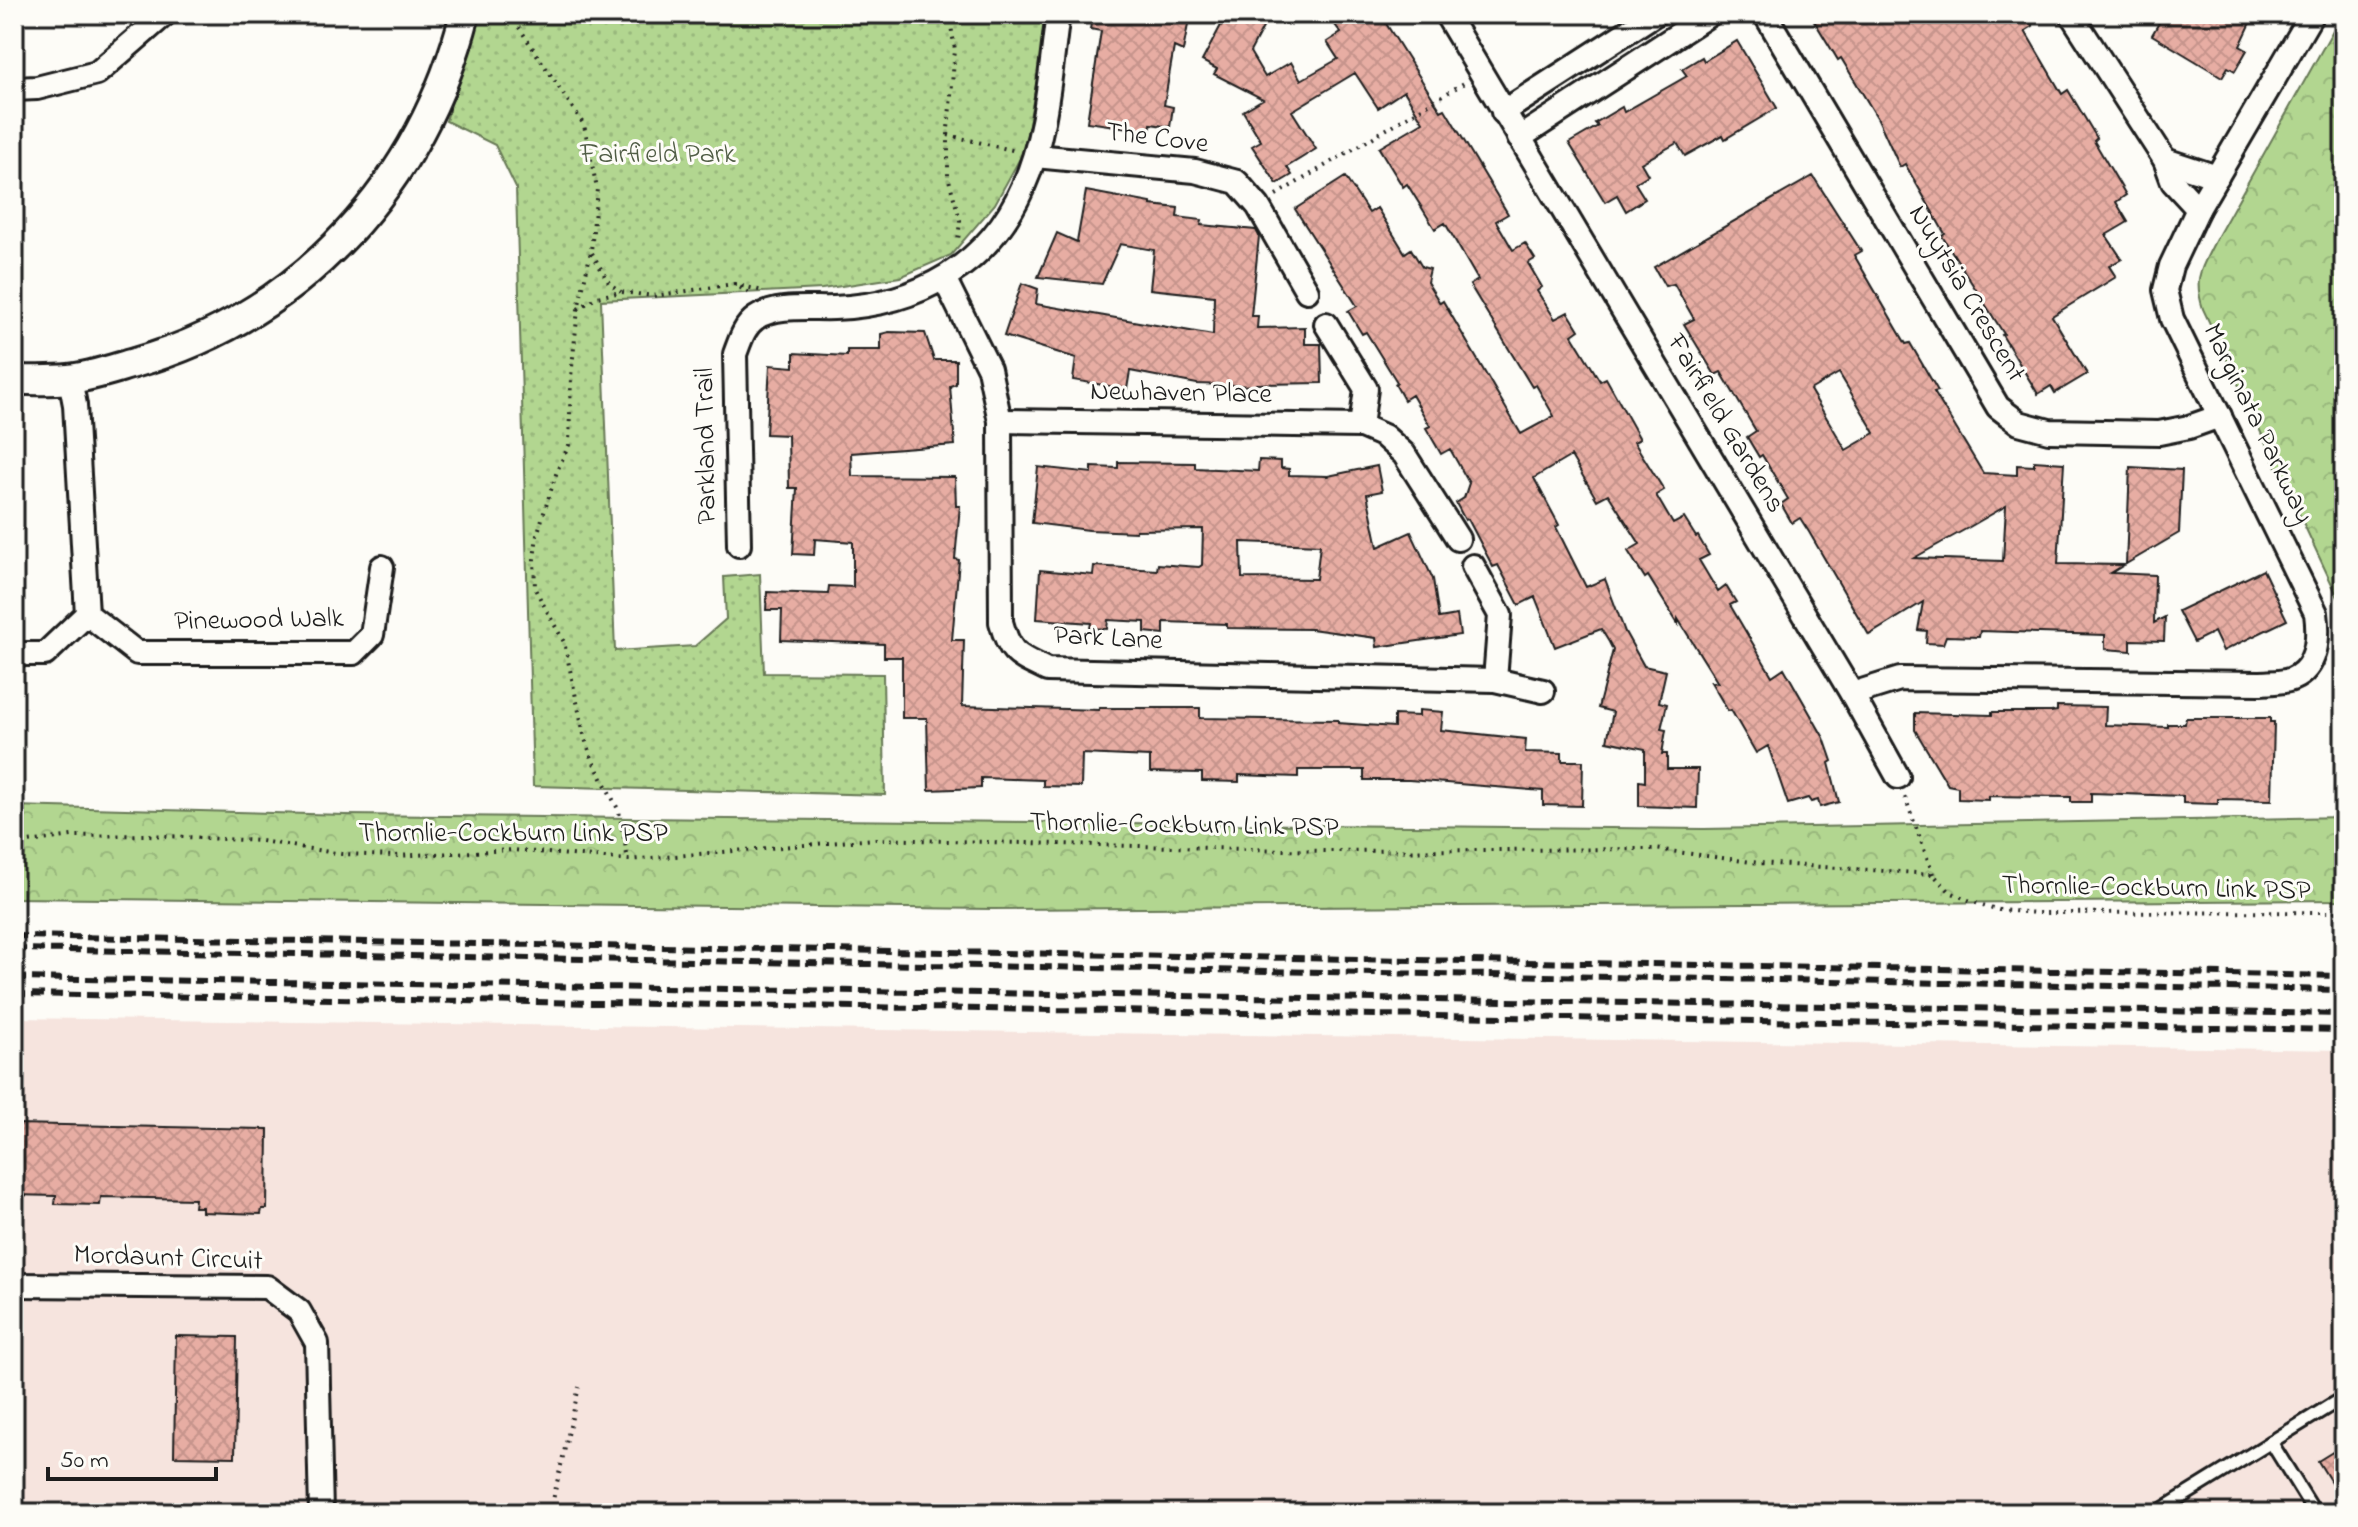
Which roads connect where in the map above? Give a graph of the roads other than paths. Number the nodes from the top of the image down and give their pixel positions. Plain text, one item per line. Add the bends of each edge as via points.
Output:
1 (165, 14) edge
2 (465, 14) edge
3 (1058, 14) edge
4 (1446, 14) edge
5 (1655, 14) edge
6 (1710, 14) edge
7 (1765, 14) edge
8 (2071, 14) edge
9 (2312, 14) edge
10 (14, 89) edge
11 (1503, 112) junction
12 (1519, 138) junction
13 (1035, 156) junction
14 (2165, 160) junction
15 (2217, 177) junction
16 (2198, 209) junction
17 (944, 278) junction
18 (1307, 291) dead end
19 (1326, 324) dead end
20 (70, 379) junction
21 (14, 380) edge
22 (2220, 416) junction
23 (1000, 421) junction
24 (1361, 426) junction
25 (1458, 539) dead end
26 (739, 545) dead end
27 (1473, 566) dead end
28 (382, 567) dead end
29 (87, 614) junction
30 (14, 654) edge
31 (1495, 680) junction
32 (1543, 691) dead end
33 (1852, 694) junction
34 (1898, 777) road end
35 (14, 1285) edge
36 (2344, 1397) edge
37 (2271, 1442) junction
38 (321, 1513) edge
39 (2156, 1513) edge
40 (2315, 1513) edge

1 - 10 street via 97,73
2 - 20 street via 442,86 401,166 332,249 295,283 227,327 171,353
3 - 13 street, Parkland Trail
4 - 11 street, Fairfield Gardens
5 - 11 street
6 - 12 street
7 - 22 street, Nuytsia Crescent via 1998,407 2019,423 2049,431 2159,433
8 - 14 street
9 - 15 street, Marginata Parkway
11 - 12 street, Fairfield Gardens
12 - 33 street, Fairfield Gardens
13 - 17 street, Parkland Trail via 1023,189 997,231 965,265
13 - 18 street, The Cove via 1195,171 1237,182 1258,206
14 - 15 street
14 - 16 street via 2173,182
15 - 16 street, Marginata Parkway
16 - 22 street, Marginata Parkway via 2165,290 2172,319
17 - 23 street, Park Lane via 989,369
17 - 26 street, Parkland Trail via 905,297 851,307 780,310 757,318 743,332 735,354
19 - 24 street via 1366,389
20 - 21 street
20 - 29 street
22 - 33 street, Marginata Parkway via 2316,613 2319,635 2312,662 2292,679 1900,679
23 - 24 street, Newhaven Place
23 - 31 street, Park Lane via 1001,622 1007,645 1023,659 1047,670
24 - 25 street, Newhaven Place via 1384,436 1404,454
27 - 31 street via 1500,615
28 - 29 street, Pinewood Walk via 372,635 354,653 137,653
29 - 30 street via 45,654
31 - 32 street, Park Lane
33 - 34 street, Fairfield Gardens
35 - 38 street, Mordaunt Circuit via 267,1287 278,1295 299,1311 317,1343
36 - 37 lane
37 - 39 lane
37 - 40 lane

